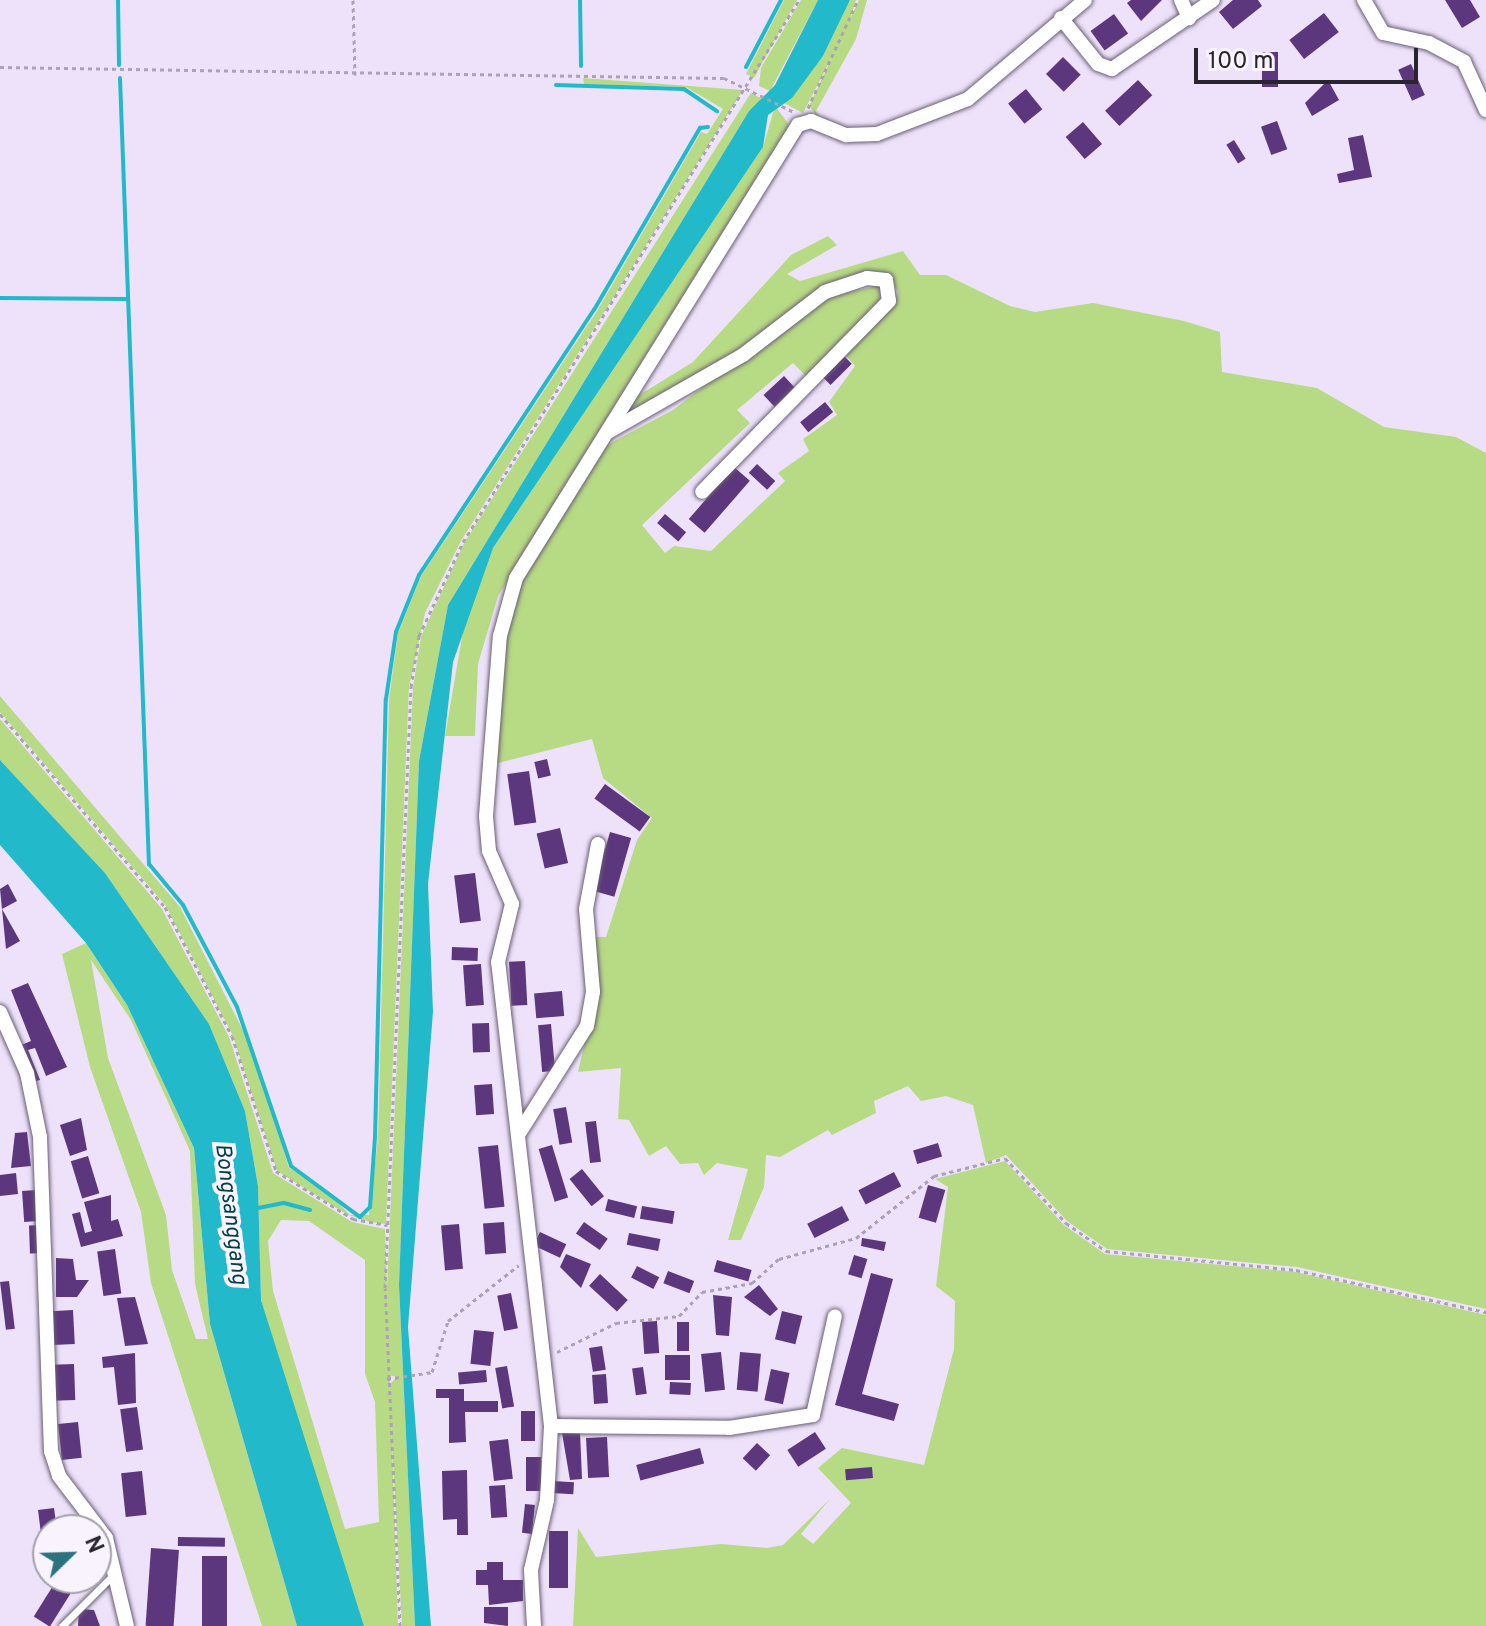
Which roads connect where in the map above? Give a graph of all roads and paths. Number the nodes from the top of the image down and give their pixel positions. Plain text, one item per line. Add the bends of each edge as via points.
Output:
1 (353, 0) edge
2 (858, 0) edge
3 (1085, 0) edge
4 (1181, 0) edge
5 (1213, 0) edge
6 (1364, 0) edge
7 (1061, 18) junction
8 (1189, 18) junction
9 (0, 67) edge
10 (355, 75) junction
11 (785, 107) dead end
12 (1486, 110) edge
13 (811, 121) junction
14 (608, 432) junction
15 (702, 492) dead end
16 (0, 714) edge
17 (598, 844) dead end
18 (0, 1012) edge
19 (518, 1135) junction
20 (387, 1225) dead end
21 (527, 1256) junction
22 (1486, 1312) edge
23 (835, 1316) dead end
24 (543, 1359) junction
25 (387, 1379) dead end
26 (551, 1426) junction
27 (118, 1571) junction
28 (62, 1626) edge
29 (127, 1626) edge
30 (534, 1626) edge

1 - 10 path
2 - 13 path via 807,106
3 - 7 street
4 - 8 street
5 - 8 street
6 - 12 street via 1383,33 1429,43 1464,62
7 - 8 street via 1107,69
7 - 13 street via 968,99 916,121 864,136
9 - 10 path
10 - 11 path via 724,78 759,89
13 - 14 street via 792,131 732,221
14 - 15 street via 743,355 825,292 867,278 886,280 889,301
14 - 19 street via 525,557 500,636 486,816 489,851 512,904 498,962
16 - 20 path via 165,907 232,1036 276,1171 353,1219
17 - 19 street via 586,909 593,992 587,1026 572,1061
18 - 27 street via 27,1073 40,1137 51,1451 59,1476 106,1538
19 - 21 street
21 - 24 street
21 - 25 path via 448,1321 425,1378
22 - 24 path via 1296,1270 1106,1251 1066,1223 1005,1158 934,1176 856,1238 779,1259 752,1283 702,1292 679,1316 616,1323
23 - 26 street via 813,1415 729,1428
24 - 26 street
26 - 30 street via 547,1500 531,1570
27 - 28 lane
27 - 29 street

